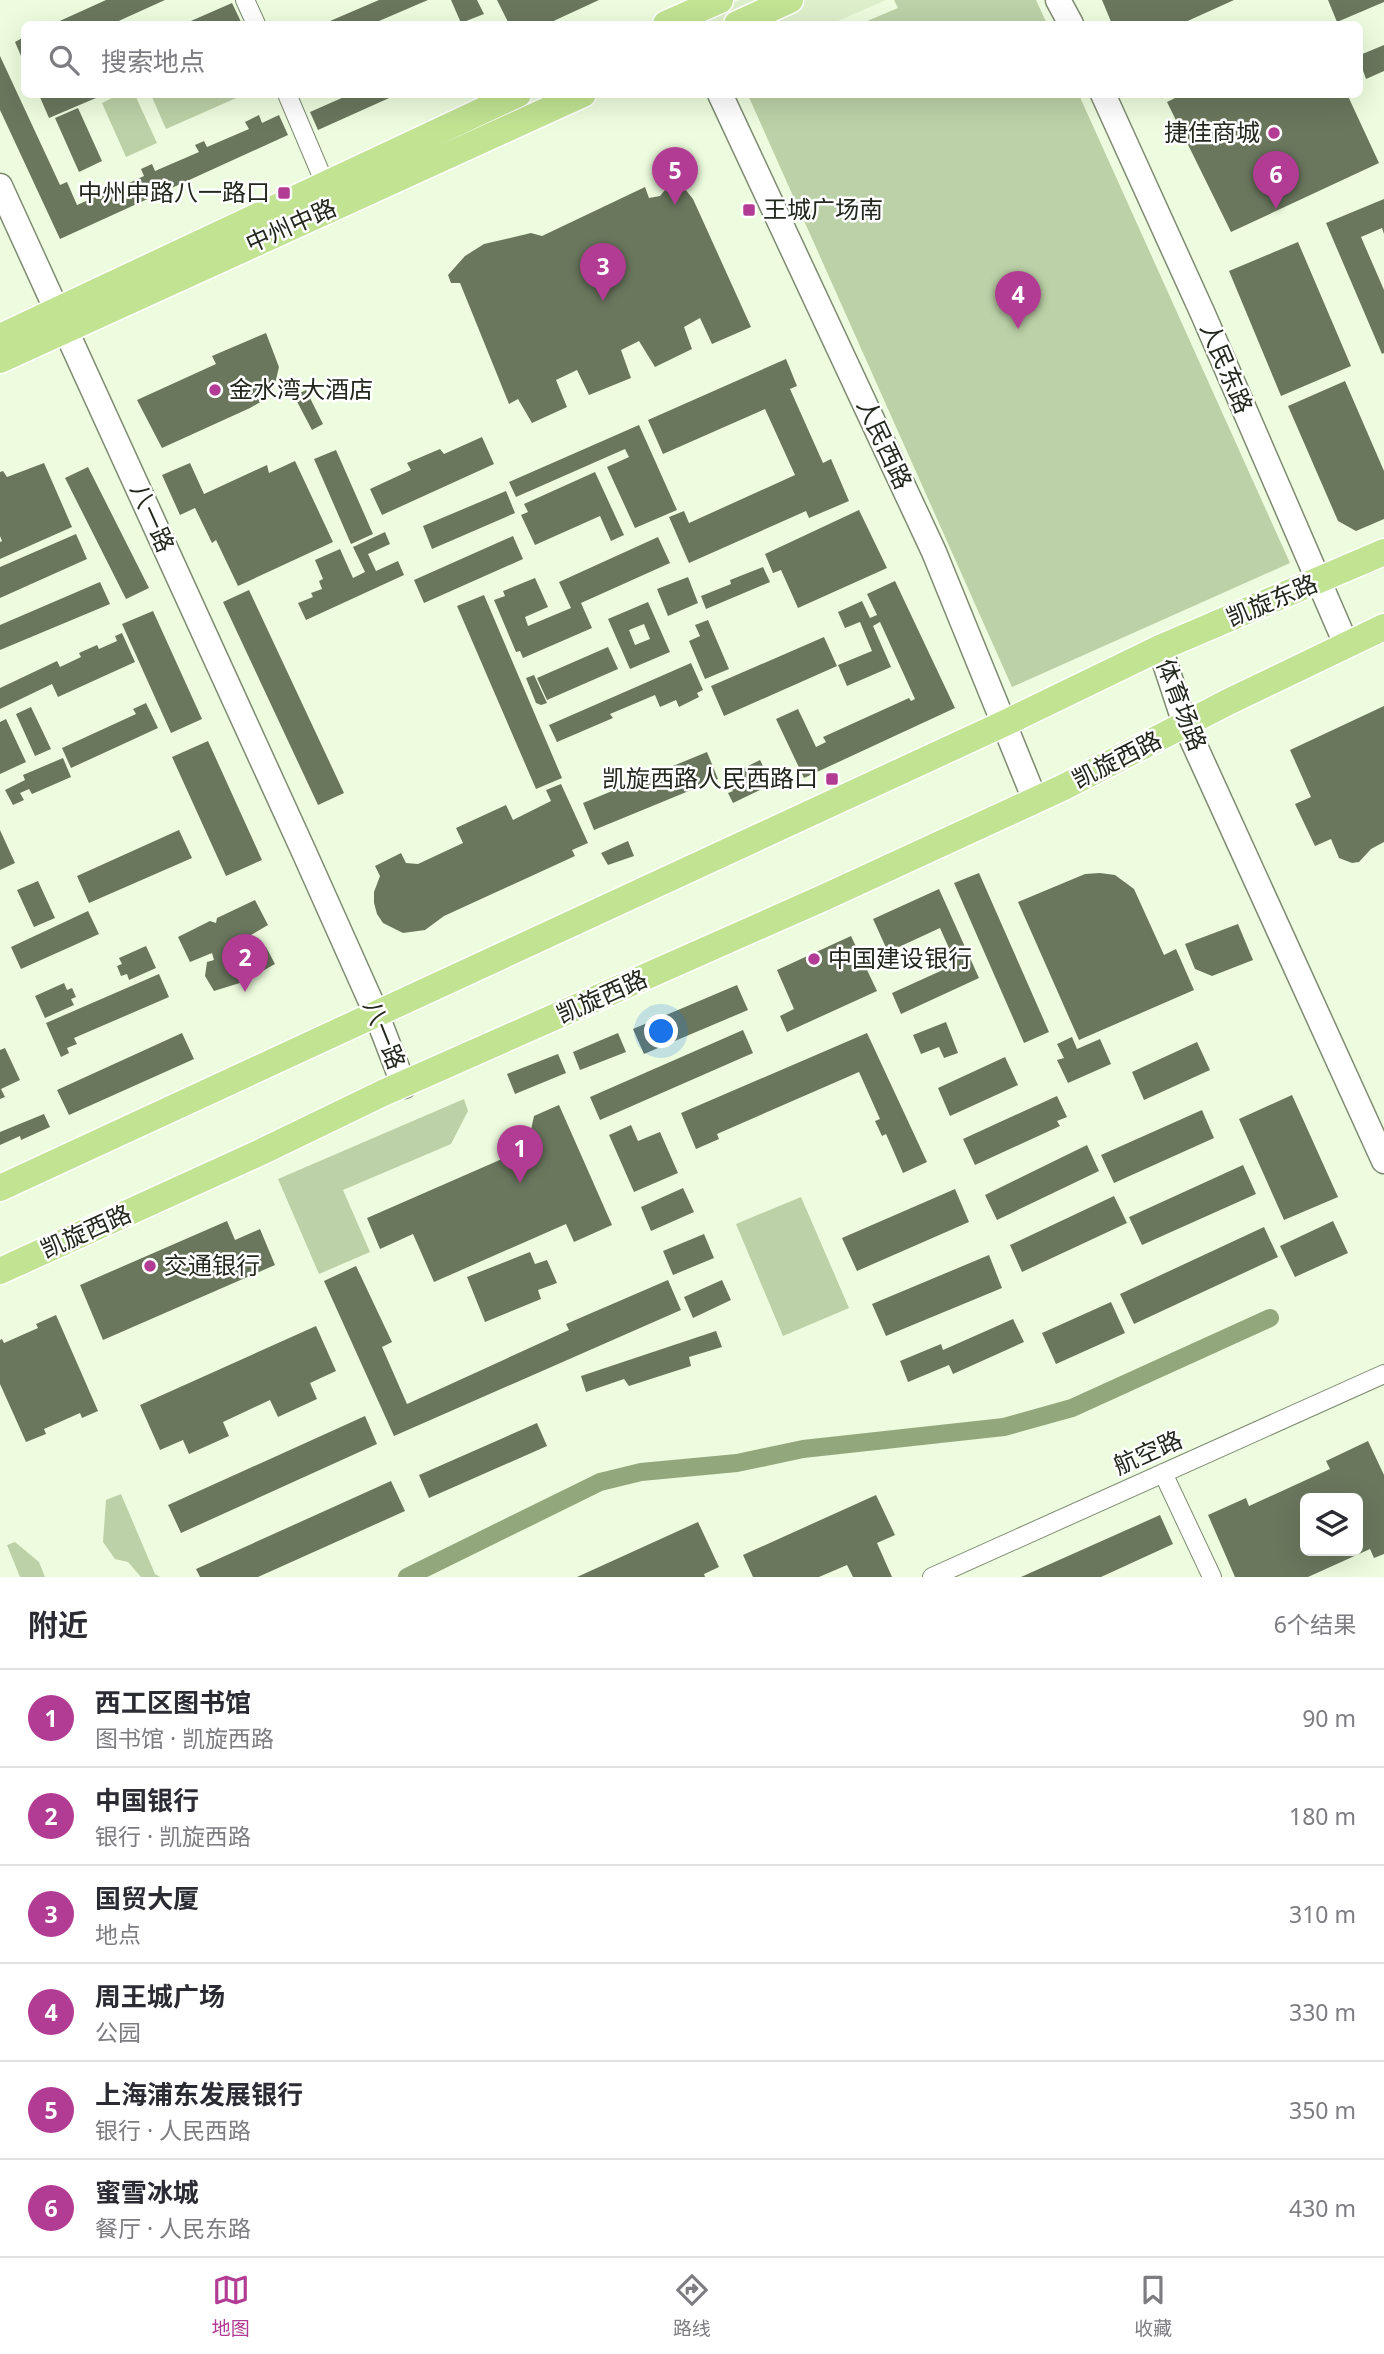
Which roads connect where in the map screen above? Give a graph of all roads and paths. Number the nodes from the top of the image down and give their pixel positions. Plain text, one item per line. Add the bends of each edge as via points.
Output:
1 (245, 0) edge
2 (720, 0) edge
3 (790, 0) edge
4 (1058, 0) edge
5 (679, 16) edge
6 (255, 21) edge
7 (744, 21) edge
8 (1069, 21) edge
9 (289, 98) edge
10 (510, 98) edge
11 (574, 98) edge
12 (722, 98) edge
13 (1104, 98) edge
14 (0, 186) edge
15 (326, 186) junction
16 (0, 212) edge
17 (56, 322) junction
18 (0, 337) edge
19 (0, 360) edge
20 (1384, 552) edge
21 (1318, 581) junction
22 (1384, 627) edge
23 (1346, 644) junction
24 (1160, 649) junction
25 (1193, 720) junction
26 (1003, 724) junction
27 (1035, 800) junction
28 (371, 1016) junction
29 (404, 1086) junction
30 (1384, 1122) edge
31 (1384, 1161) edge
32 (0, 1188) edge
33 (0, 1271) edge
34 (1384, 1374) edge
35 (1163, 1473) junction
36 (942, 1575) edge
37 (1212, 1577) edge

1 - 6 street
2 - 5 main road
3 - 7 main road
4 - 8 main road
9 - 15 street
10 - 15 main road, 中州中路
11 - 17 main road, 中州中路
12 - 26 main road, 人民西路 via 934,552
13 - 21 main road, 人民东路
14 - 17 main road, 八一路
15 - 17 main road, 中州中路
16 - 17 main road, 八一路
17 - 18 main road, 中州中路
17 - 19 main road, 中州中路
17 - 28 main road, 八一路
20 - 21 main road, 凯旋东路
21 - 23 main road, 人民东路
21 - 24 main road, 凯旋东路
22 - 23 main road
23 - 25 main road
24 - 25 main road, 体育场路
24 - 26 main road
25 - 27 main road, 凯旋西路
25 - 30 main road, 体育场路
25 - 31 main road, 体育场路
26 - 27 main road, 人民西路
26 - 28 main road
27 - 29 main road, 凯旋西路
28 - 29 main road, 八一路
28 - 32 main road
29 - 33 main road, 凯旋西路
34 - 35 street, 航空路
35 - 36 street, 航空路
35 - 37 street

